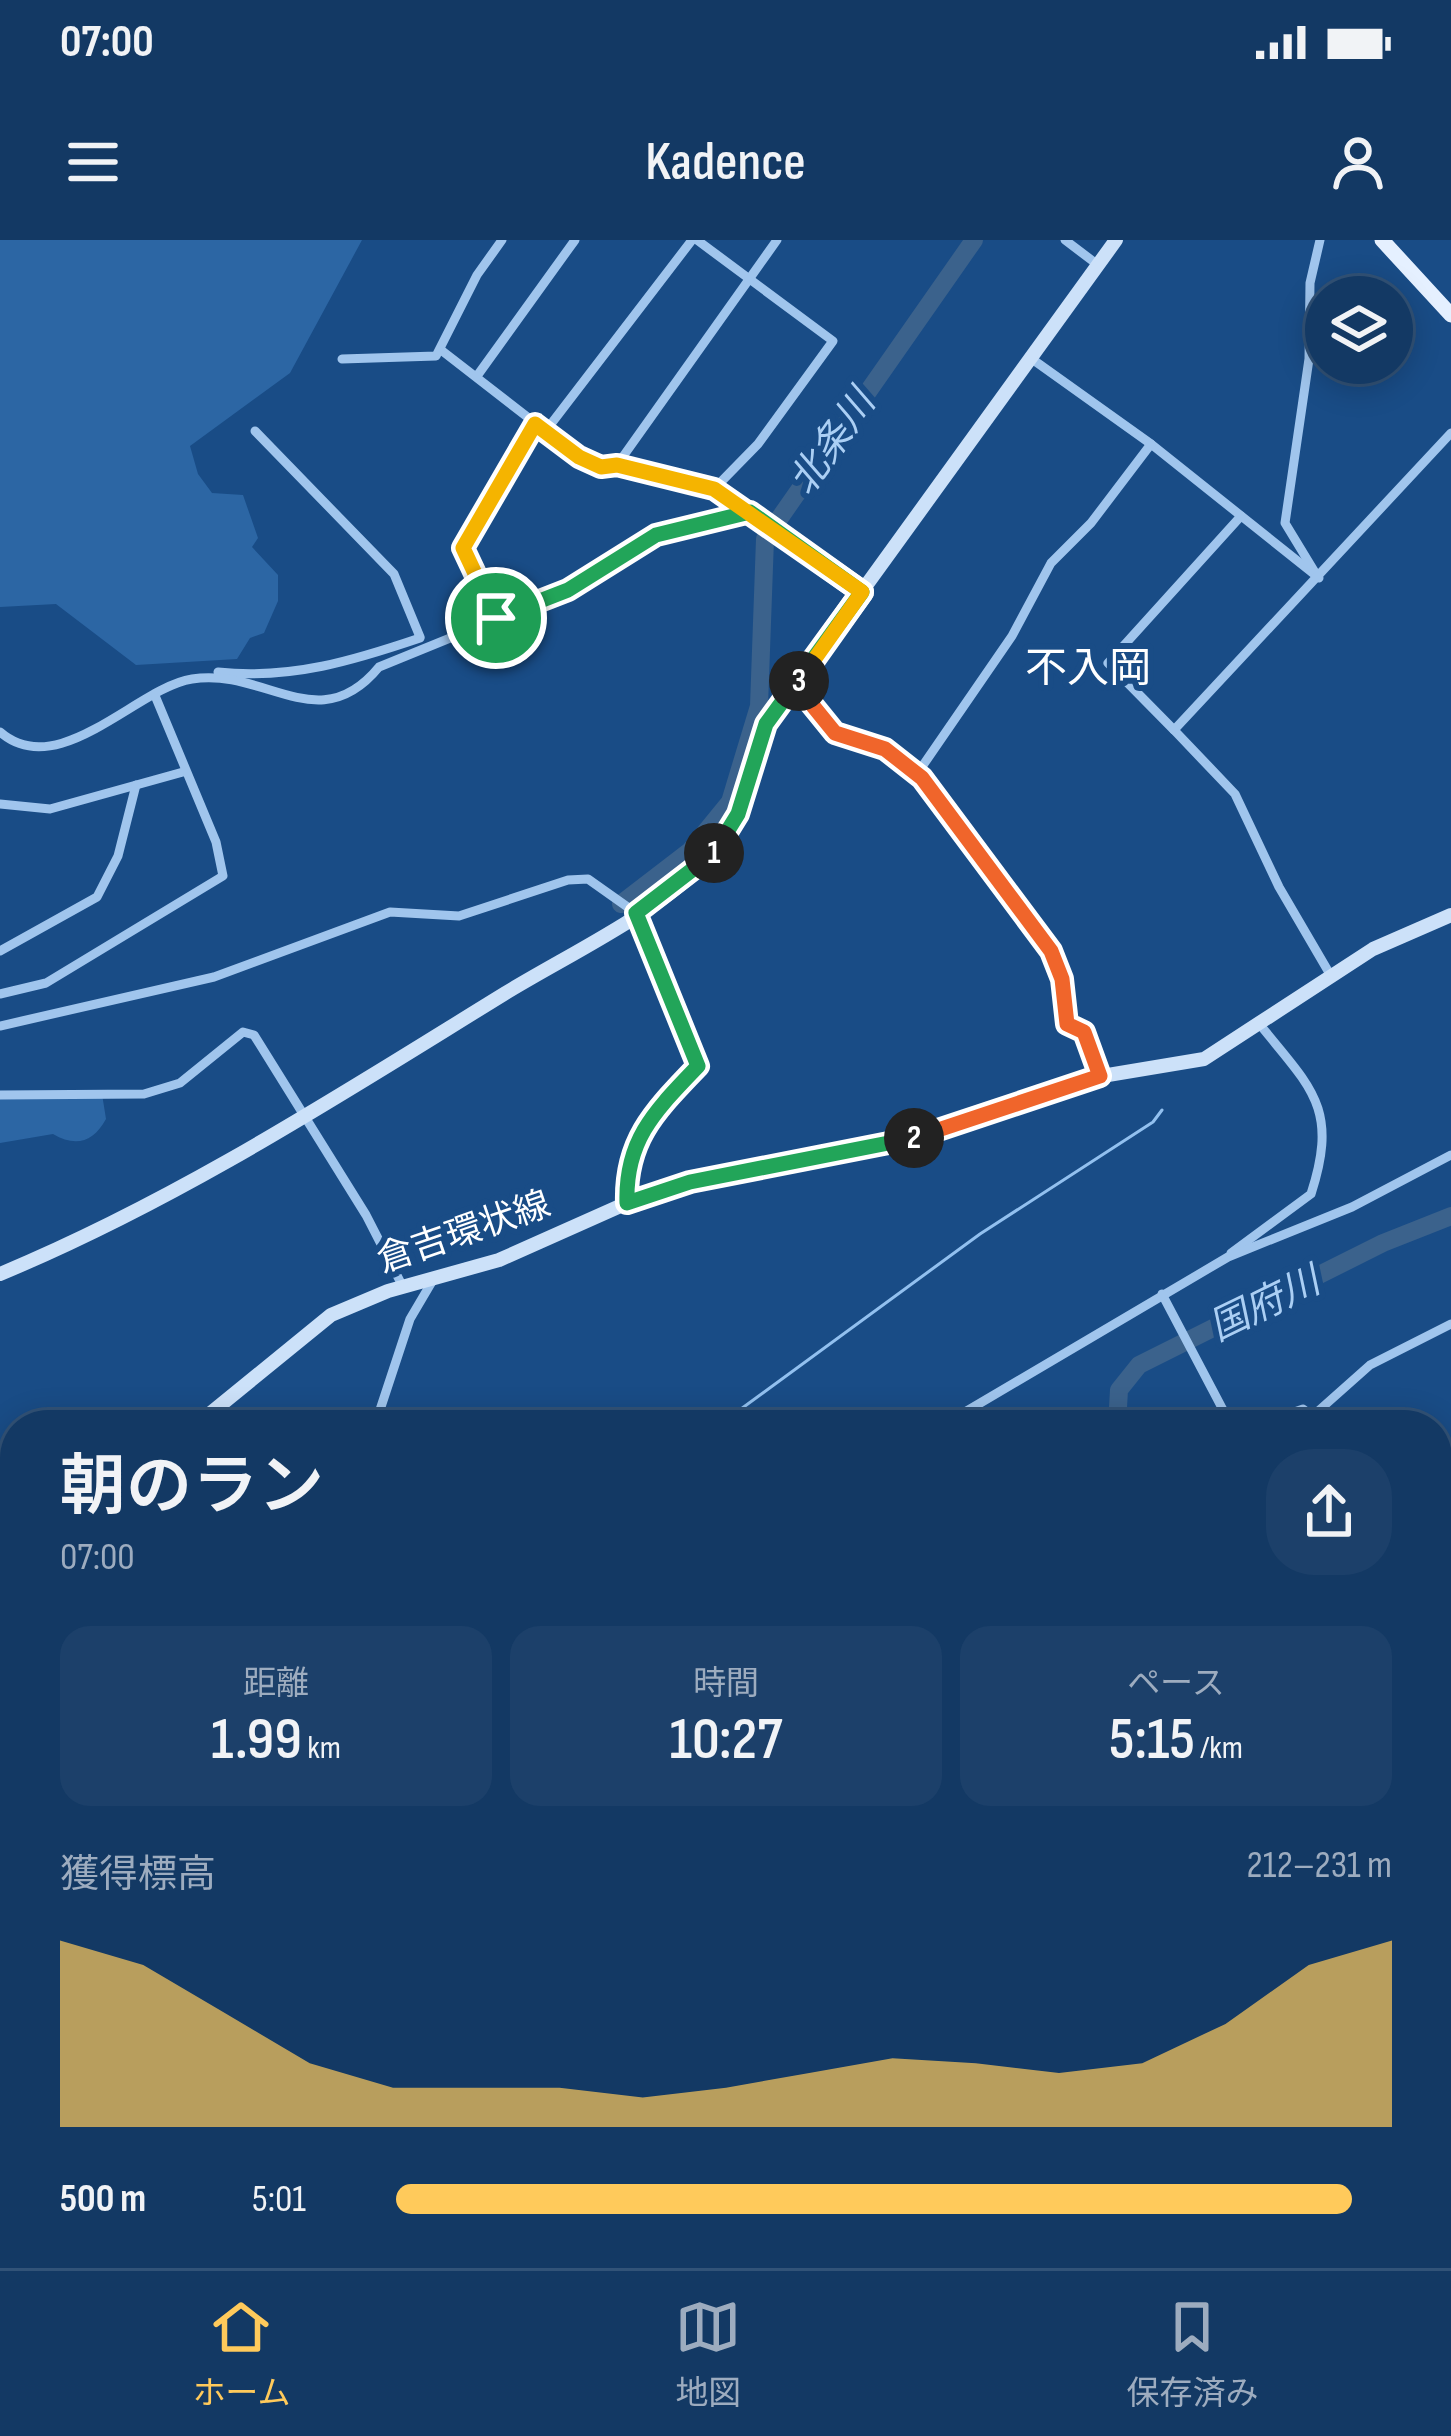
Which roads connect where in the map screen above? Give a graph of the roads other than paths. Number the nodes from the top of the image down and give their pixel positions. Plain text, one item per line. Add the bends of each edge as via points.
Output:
1 (502, 240) edge
2 (575, 240) edge
3 (694, 240) edge
4 (777, 240) edge
5 (1065, 240) edge
6 (1116, 240) edge
7 (1320, 240) edge
8 (1382, 240) edge
9 (1098, 265) junction
10 (750, 277) junction
11 (1451, 315) edge
12 (441, 350) junction
13 (342, 359) dead end
14 (1032, 359) junction
15 (477, 376) junction
16 (535, 424) junction
17 (255, 430) dead end
18 (1451, 433) edge
19 (1150, 444) junction
20 (617, 465) junction
21 (714, 489) junction
22 (750, 512) junction
23 (1241, 516) junction
24 (1319, 578) junction
25 (862, 592) junction
26 (496, 618) junction
27 (420, 637) junction
28 (426, 648) junction
29 (218, 672) dead end
30 (796, 685) junction
31 (156, 698) junction
32 (1174, 730) junction
33 (0, 732) edge
34 (183, 772) junction
35 (917, 774) junction
36 (136, 785) junction
37 (0, 804) edge
38 (636, 913) junction
39 (1451, 915) edge
40 (0, 951) edge
41 (1330, 976) junction
42 (0, 994) edge
43 (0, 1026) edge
44 (1261, 1026) junction
45 (1100, 1076) junction
46 (0, 1095) edge
47 (303, 1118) junction
48 (1451, 1155) edge
49 (627, 1203) junction
50 (1228, 1257) junction
51 (4, 1267) edge
52 (433, 1280) junction
53 (404, 1287) junction
54 (1162, 1294) junction
55 (1451, 1324) edge
56 (228, 1410) edge
57 (380, 1410) edge
58 (968, 1410) edge
59 (1223, 1410) edge
60 (1320, 1410) edge

1 - 12 street
2 - 15 street
3 - 10 street
3 - 16 street via 551,424
4 - 10 street
5 - 9 street
6 - 9 street
7 - 24 street via 1286,523
8 - 11 main road
9 - 14 street
10 - 20 street
10 - 21 street via 833,341 758,444
12 - 13 street
12 - 15 street
14 - 19 street
14 - 25 street
15 - 16 street
16 - 20 street via 579,457
16 - 26 street via 463,548
17 - 27 street via 394,574
18 - 24 street
19 - 23 street
19 - 35 street via 1051,563 1012,636
20 - 21 street
21 - 22 street
22 - 25 street
22 - 26 street via 656,535 568,590
23 - 24 street
23 - 32 street via 1108,663
24 - 32 street
25 - 30 street
26 - 28 street
27 - 28 street
27 - 29 street via 308,670
28 - 31 street via 379,668 337,702 195,678
30 - 35 street via 835,733 885,749
30 - 38 street via 766,724 729,834 711,858
31 - 33 street via 55,745 18,745
31 - 34 street
32 - 41 street via 1235,794
34 - 36 street
34 - 42 street via 224,876 46,983
35 - 45 street via 1051,951 1067,1024 1084,1032
36 - 37 street via 50,809
36 - 40 street via 118,856 97,897
38 - 43 street via 588,880 568,880 459,916 390,912 214,976
38 - 47 street
38 - 49 street via 698,1066 631,1149
39 - 41 street, 倉吉環状線
41 - 44 street, 倉吉環状線
44 - 45 street, 倉吉環状線 via 1204,1059
44 - 50 street via 1314,1088 1319,1162 1312,1194
45 - 49 street, 倉吉環状線 via 918,1137 690,1182
46 - 47 street via 144,1094 180,1083 243,1032 254,1035
47 - 51 street via 93,1236
47 - 53 street
48 - 50 street via 1352,1207
49 - 52 street, 倉吉環状線 via 499,1261
50 - 54 street
52 - 53 street, 倉吉環状線
52 - 57 street via 410,1319
53 - 56 street, 倉吉環状線 via 331,1315
54 - 58 street
54 - 59 street
55 - 60 street via 1370,1365

